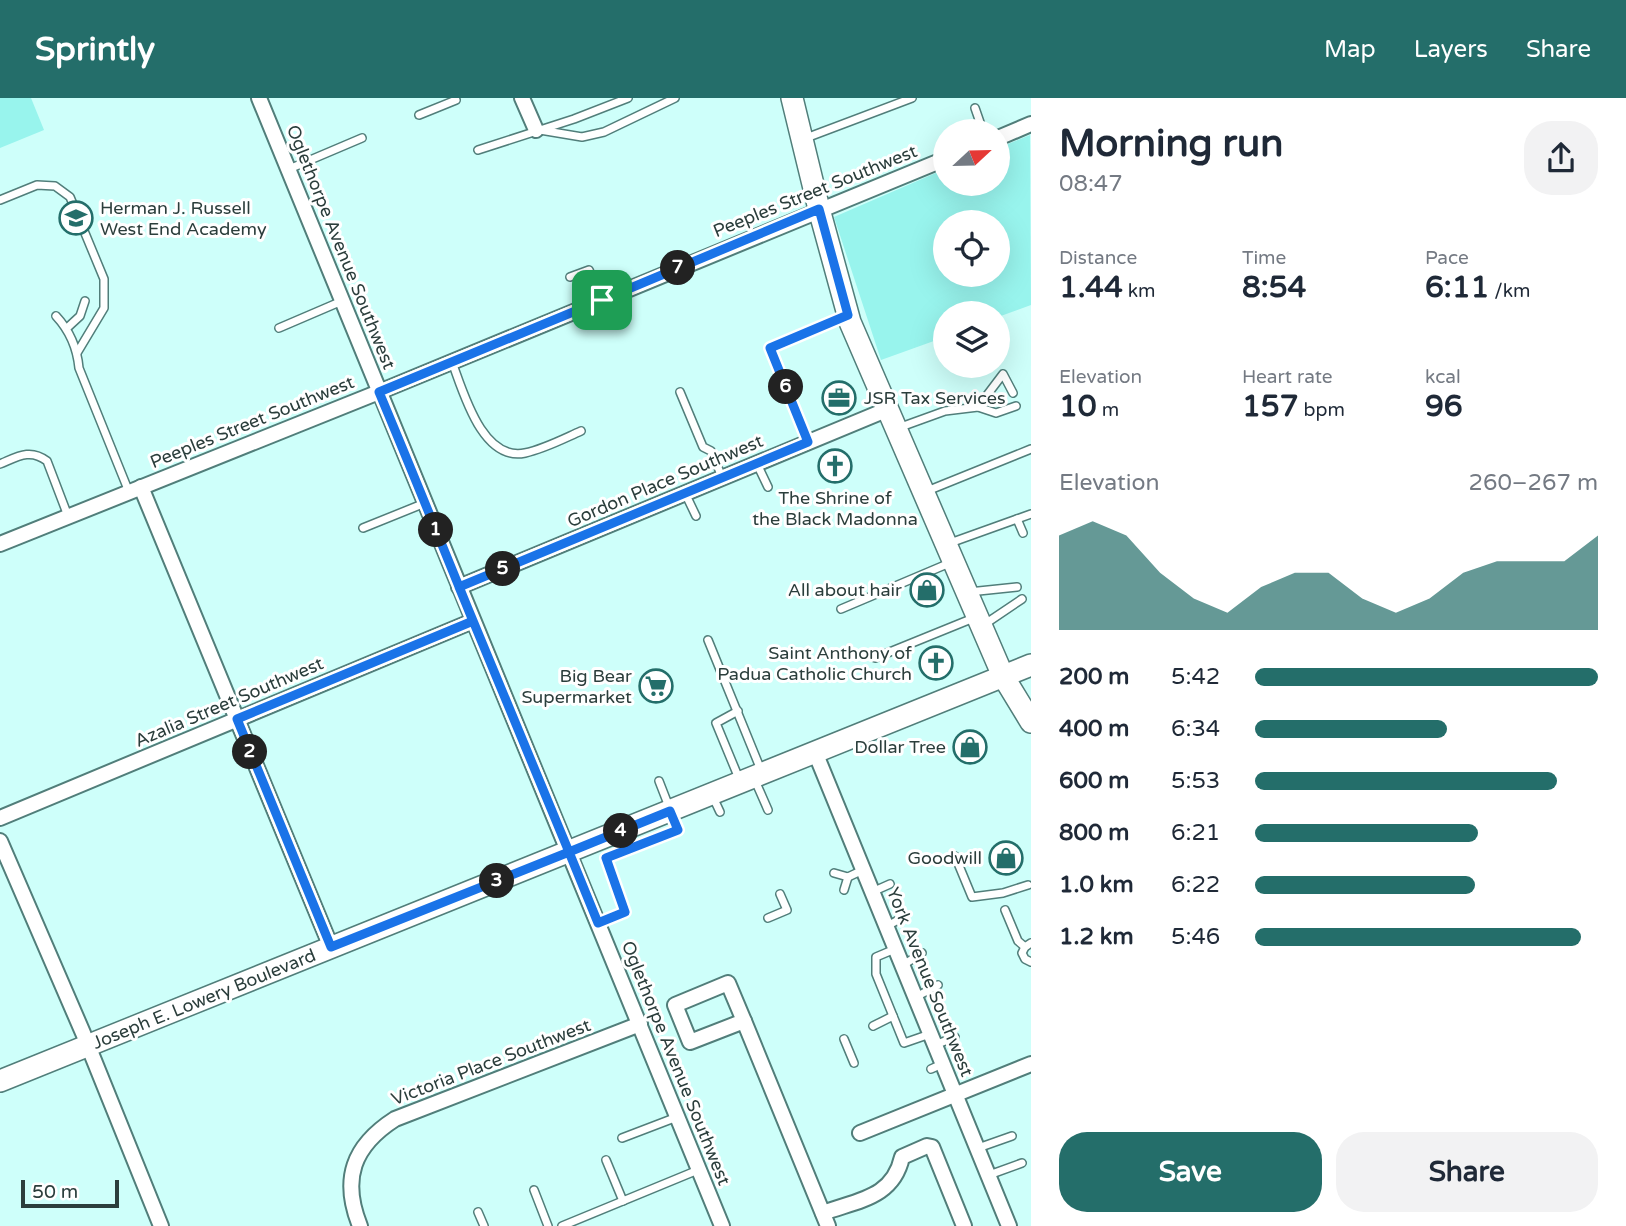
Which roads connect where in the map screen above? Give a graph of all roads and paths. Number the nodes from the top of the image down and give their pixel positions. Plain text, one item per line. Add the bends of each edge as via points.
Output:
1 (259, 98) edge
2 (522, 98) edge
3 (628, 98) edge
4 (675, 98) edge
5 (792, 98) edge
6 (912, 98) edge
7 (456, 100) dead end
8 (975, 108) dead end
9 (419, 114) dead end
10 (979, 119) edge
11 (1031, 124) edge
12 (536, 130) junction
13 (1010, 133) edge
14 (362, 138) dead end
15 (802, 140) junction
16 (478, 150) dead end
17 (933, 164) edge
18 (288, 169) junction
19 (0, 200) edge
20 (819, 209) junction
21 (570, 277) dead end
22 (602, 300) junction
23 (85, 301) dead end
24 (342, 301) junction
25 (848, 315) junction
26 (56, 316) dead end
27 (67, 328) junction
28 (279, 328) dead end
29 (77, 353) junction
30 (452, 362) junction
31 (379, 392) junction
32 (680, 392) dead end
33 (1013, 393) dead end
34 (1016, 406) dead end
35 (978, 407) junction
36 (886, 410) junction
37 (895, 430) junction
38 (582, 431) dead end
39 (808, 442) junction
40 (1031, 449) edge
41 (757, 463) junction
42 (0, 464) edge
43 (722, 478) junction
44 (768, 487) dead end
45 (135, 490) junction
46 (923, 492) junction
47 (685, 493) junction
48 (425, 503) junction
49 (1031, 513) edge
50 (68, 516) junction
51 (696, 516) dead end
52 (1017, 519) junction
53 (363, 528) dead end
54 (1023, 533) dead end
55 (0, 544) edge
56 (949, 553) junction
57 (459, 587) junction
58 (1017, 587) dead end
59 (967, 593) junction
60 (1022, 599) dead end
61 (841, 610) dead end
62 (473, 621) junction
63 (979, 622) junction
64 (708, 640) dead end
65 (875, 658) dead end
66 (1031, 666) edge
67 (1003, 676) junction
68 (738, 711) junction
69 (237, 719) junction
70 (1031, 722) edge
71 (815, 752) junction
72 (752, 778) junction
73 (660, 781) dead end
74 (768, 810) dead end
75 (670, 811) junction
76 (0, 818) edge
77 (0, 841) edge
78 (569, 852) junction
79 (955, 856) dead end
80 (863, 870) junction
81 (834, 873) dead end
82 (848, 877) junction
83 (890, 884) dead end
84 (1028, 885) dead end
85 (844, 890) dead end
86 (872, 892) junction
87 (780, 894) dead end
88 (1004, 910) dead end
89 (768, 918) dead end
90 (902, 918) dead end
91 (598, 923) junction
92 (886, 926) junction
93 (1028, 945) edge
94 (331, 947) junction
95 (895, 949) junction
96 (922, 953) dead end
97 (1031, 962) edge
98 (902, 965) junction
99 (937, 985) dead end
100 (915, 997) junction
101 (893, 1016) junction
102 (744, 1021) junction
103 (640, 1024) junction
104 (873, 1026) dead end
105 (955, 1037) dead end
106 (844, 1039) dead end
107 (932, 1040) junction
108 (88, 1045) junction
109 (854, 1063) dead end
110 (1031, 1064) edge
111 (0, 1081) edge
112 (955, 1095) junction
113 (677, 1116) junction
114 (860, 1133) dead end
115 (1012, 1136) dead end
116 (622, 1139) dead end
117 (977, 1149) junction
118 (606, 1160) dead end
119 (1022, 1163) dead end
120 (699, 1170) junction
121 (988, 1176) junction
122 (534, 1190) dead end
123 (623, 1201) junction
124 (478, 1212) dead end
125 (825, 1219) edge
126 (161, 1226) edge
127 (360, 1226) edge
128 (484, 1226) edge
129 (548, 1226) edge
130 (562, 1226) edge
131 (722, 1226) edge
132 (964, 1226) edge
133 (1009, 1226) edge

1 - 18 street, Oglethorpe Avenue Southwest
2 - 12 street
3 - 12 lane
4 - 12 lane via 604,132 582,137
5 - 15 street
6 - 15 lane
7 - 9 lane
8 - 10 lane
11 - 13 street
12 - 16 lane
14 - 18 lane
15 - 20 street
17 - 20 street, Peeples Street Southwest
18 - 24 street, Oglethorpe Avenue Southwest
19 - 29 lane via 37,185 55,186 70,197 104,279 104,308
20 - 22 street, Peeples Street Southwest
20 - 25 street
21 - 22 lane via 589,270
22 - 30 street, Peeples Street Southwest
23 - 27 lane via 80,316
24 - 28 lane
24 - 31 street, Oglethorpe Avenue Southwest
25 - 36 street
25 - 39 lane via 770,348
26 - 27 lane
27 - 29 lane
29 - 45 lane via 79,368
30 - 31 street, Peeples Street Southwest
30 - 38 lane via 485,438 507,452 522,454
31 - 45 street, Peeples Street Southwest
31 - 48 street, Oglethorpe Avenue Southwest
32 - 43 lane
33 - 35 lane via 1003,374
34 - 35 lane via 996,413
35 - 37 lane via 945,411
36 - 37 street
36 - 39 street, Gordon Place Southwest
37 - 46 street
39 - 41 street, Gordon Place Southwest
40 - 46 lane
41 - 43 street, Gordon Place Southwest
41 - 44 lane
42 - 50 lane via 27,453 47,461
43 - 47 street, Gordon Place Southwest
45 - 50 street, Peeples Street Southwest
45 - 69 street
46 - 56 street
47 - 51 lane
47 - 57 street, Gordon Place Southwest
48 - 53 lane
48 - 57 street, Oglethorpe Avenue Southwest
49 - 52 lane
50 - 55 street, Peeples Street Southwest
52 - 54 lane
52 - 56 lane
56 - 59 street
56 - 61 lane
57 - 62 street, Oglethorpe Avenue Southwest
58 - 59 lane
59 - 63 street
60 - 63 lane
62 - 69 street, Azalia Street Southwest
62 - 78 street, Oglethorpe Avenue Southwest
63 - 65 lane
63 - 67 street
64 - 68 lane
66 - 67 street, Joseph E. Lowery Boulevard
67 - 70 street
67 - 71 street, Joseph E. Lowery Boulevard via 854,742
68 - 72 lane
68 - 72 lane via 716,723
69 - 76 street, Azalia Street Southwest
69 - 94 street
71 - 72 street, Joseph E. Lowery Boulevard
71 - 80 street, York Avenue Southwest
72 - 74 lane
72 - 75 street, Joseph E. Lowery Boulevard via 716,803
73 - 75 lane
75 - 78 street, Joseph E. Lowery Boulevard
75 - 91 lane via 678,830 606,858 625,912
77 - 108 street
78 - 91 street, Oglethorpe Avenue Southwest
78 - 94 street, Joseph E. Lowery Boulevard
79 - 84 lane via 972,897
80 - 82 lane
80 - 86 street, York Avenue Southwest
81 - 82 lane
82 - 85 lane
83 - 86 lane
86 - 92 street, York Avenue Southwest
87 - 89 lane via 787,910
88 - 93 lane via 1018,941
90 - 92 lane
91 - 103 street, Oglethorpe Avenue Southwest
92 - 95 street, York Avenue Southwest
93 - 97 lane via 1022,953
94 - 108 street, Joseph E. Lowery Boulevard
95 - 98 street, York Avenue Southwest
95 - 101 lane via 876,957 876,974
96 - 98 lane
98 - 100 street, York Avenue Southwest
99 - 100 lane
100 - 107 street, York Avenue Southwest
101 - 104 lane
101 - 107 lane via 904,1042
102 - 102 street via 728,983 675,1005 690,1042
102 - 125 street
103 - 113 street, Oglethorpe Avenue Southwest
103 - 127 street, Victoria Place Southwest via 377,1130 362,1147 351,1177 352,1206
105 - 107 lane
106 - 109 lane
107 - 112 street, York Avenue Southwest via 937,1066
108 - 111 street, Joseph E. Lowery Boulevard
108 - 126 street
110 - 112 street
112 - 114 street
112 - 117 street, York Avenue Southwest
113 - 116 lane
113 - 120 street, Oglethorpe Avenue Southwest
115 - 117 lane
117 - 121 street, York Avenue Southwest
118 - 123 lane
119 - 121 lane
120 - 123 lane
120 - 131 street, Oglethorpe Avenue Southwest
121 - 133 street, York Avenue Southwest
122 - 129 lane
123 - 130 lane
124 - 128 lane
125 - 132 street via 883,1191 898,1173 902,1157 927,1146 932,1147

